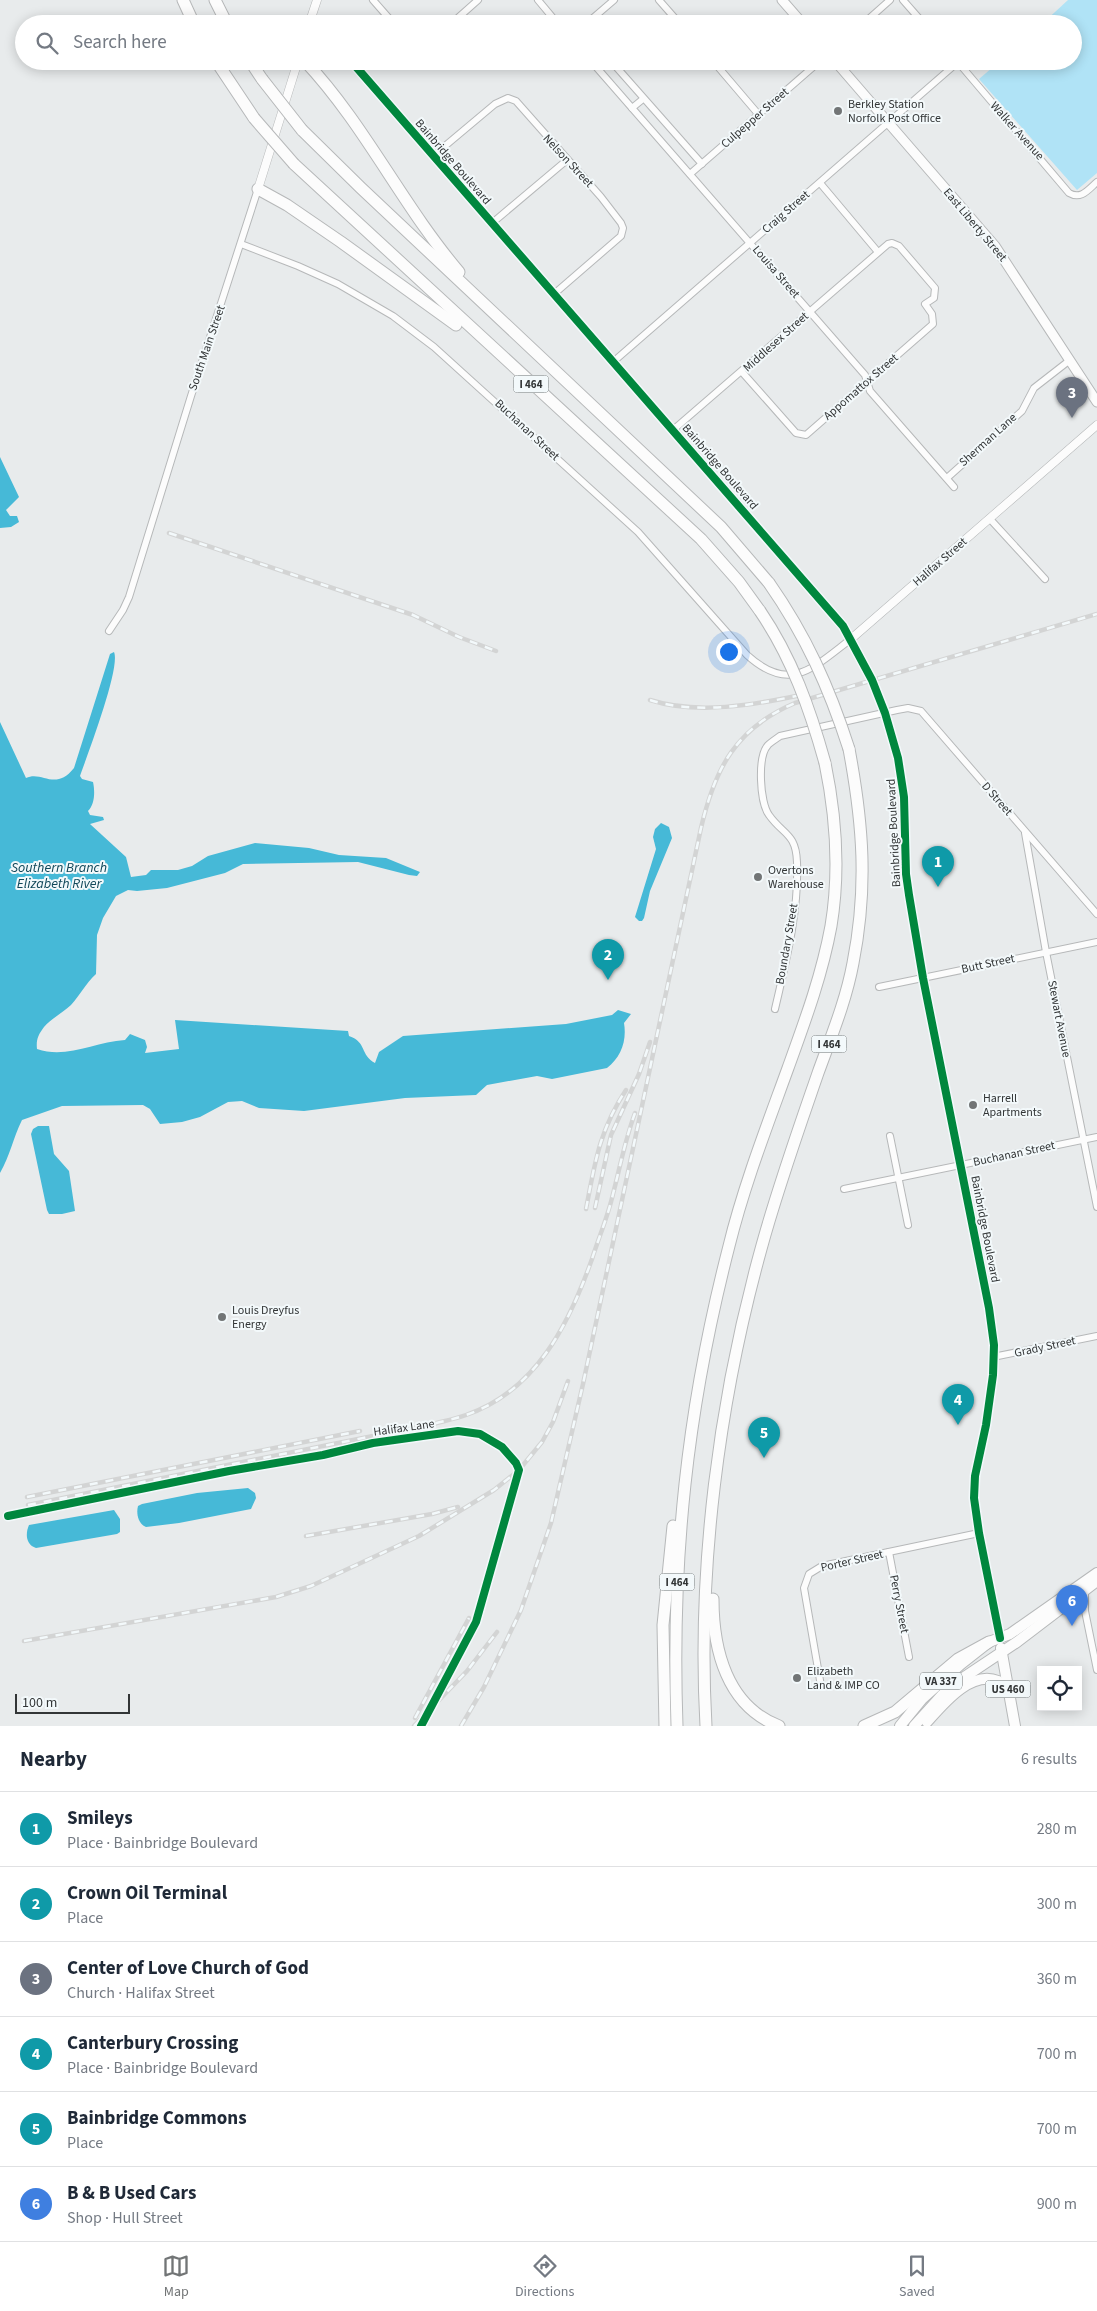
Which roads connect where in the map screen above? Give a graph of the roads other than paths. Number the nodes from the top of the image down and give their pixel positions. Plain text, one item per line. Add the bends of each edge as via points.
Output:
1 (183, 0) edge
2 (215, 0) edge
3 (317, 0) edge
4 (374, 0) edge
5 (478, 0) edge
6 (538, 0) edge
7 (614, 0) edge
8 (659, 0) edge
9 (782, 0) edge
10 (890, 0) edge
11 (903, 0) edge
12 (190, 15) edge
13 (222, 15) edge
14 (312, 15) edge
15 (386, 15) edge
16 (461, 15) edge
17 (550, 15) edge
18 (596, 15) edge
19 (672, 15) edge
20 (795, 15) edge
21 (873, 15) edge
22 (916, 15) edge
23 (222, 70) edge
24 (256, 70) edge
25 (295, 70) edge
26 (313, 70) edge
27 (359, 70) edge
28 (598, 70) edge
29 (619, 70) edge
30 (721, 70) edge
31 (810, 70) edge
32 (843, 70) edge
33 (948, 70) edge
34 (964, 70) edge
35 (643, 99) junction
36 (632, 108) junction
37 (759, 115) junction
38 (888, 122) junction
39 (433, 156) junction
40 (567, 160) junction
41 (702, 164) junction
42 (690, 174) junction
43 (1097, 182) edge
44 (820, 183) junction
45 (258, 189) junction
46 (491, 224) junction
47 (750, 243) junction
48 (240, 244) junction
49 (878, 252) junction
50 (554, 294) junction
51 (810, 311) junction
52 (498, 317) junction
53 (1070, 360) junction
54 (613, 362) junction
55 (742, 372) junction
56 (868, 382) junction
57 (535, 387) junction
58 (1097, 402) edge
59 (1097, 426) edge
60 (673, 430) junction
61 (947, 478) junction
62 (954, 488) dead end
63 (990, 519) junction
64 (1045, 579) dead end
65 (108, 631) dead end
66 (851, 639) junction
67 (772, 672) joint
68 (886, 713) junction
69 (1025, 832) junction
70 (1096, 911) edge
71 (1097, 942) edge
72 (1046, 952) junction
73 (923, 978) junction
74 (879, 987) dead end
75 (775, 1009) dead end
76 (890, 1136) dead end
77 (1097, 1137) edge
78 (1083, 1140) junction
79 (961, 1165) junction
80 (898, 1177) junction
81 (844, 1189) dead end
82 (1097, 1207) edge
83 (908, 1225) dead end
84 (1097, 1336) edge
85 (993, 1357) junction
86 (689, 1439) junction
87 (8, 1516) dead end
88 (979, 1533) junction
89 (710, 1542) junction
90 (889, 1552) junction
91 (1097, 1573) edge
92 (1097, 1581) edge
93 (1085, 1590) junction
94 (1068, 1604) junction
95 (1086, 1611) junction
96 (995, 1640) junction
97 (1002, 1652) junction
98 (909, 1657) dead end
99 (1097, 1670) edge
100 (821, 1686) dead end
101 (1009, 1694) junction
102 (421, 1726) edge
103 (663, 1726) edge
104 (677, 1726) edge
105 (706, 1726) edge
106 (779, 1726) edge
107 (864, 1726) edge
108 (900, 1726) edge
109 (914, 1726) edge
110 (923, 1726) edge
111 (1015, 1726) edge

1 - 12 highway
2 - 13 highway
3 - 14 street
4 - 15 street
5 - 16 street
6 - 17 street
7 - 18 street
8 - 19 street
9 - 20 main road
10 - 21 street
11 - 22 street
23 - 57 highway, I 464, bridge via 254,118 294,164
24 - 52 highway, I 464, bridge via 302,130
25 - 45 street, South Main Street
26 - 52 highway via 340,101 439,247
27 - 39 street, Bainbridge Boulevard
28 - 36 street, Louisa Street
29 - 35 street
30 - 37 street
31 - 37 street, Culpepper Street
32 - 38 main road, East Liberty Street
33 - 38 street, Craig Street
34 - 43 street, Walker Avenue via 1069,193 1079,196
35 - 36 street
35 - 41 street
36 - 42 street, Louisa Street
37 - 41 street, Culpepper Street
38 - 44 street, Craig Street
38 - 53 main road, East Liberty Street via 995,246
39 - 40 street, Nelson Street via 503,99 513,99
39 - 46 street, Bainbridge Boulevard
40 - 46 street
40 - 50 street, Nelson Street via 623,228 620,236
41 - 42 street, Culpepper Street
42 - 47 street, Louisa Street
44 - 47 street, Craig Street
44 - 49 street
45 - 48 street, South Main Street
45 - 57 highway via 287,205 428,303
46 - 50 street, Bainbridge Boulevard
47 - 51 street, Louisa Street
47 - 54 street, Craig Street
48 - 65 street, South Main Street via 129,597
48 - 67 street, Buchanan Street via 338,284 421,336 620,514 747,655
49 - 51 street, Middlesex Street
49 - 56 street, Appomattox Street via 888,244 900,246 936,292 934,298 925,304 932,314 932,324
50 - 54 street, Bainbridge Boulevard
51 - 55 street, Middlesex Street
51 - 56 street, Louisa Street
52 - 89 highway, I 464, bridge via 721,527 770,583 812,652 849,749 862,826 863,854 861,908 853,964 777,1193 751,1284 722,1427
53 - 58 main road, East Liberty Street
53 - 61 street, Sherman Lane via 1034,388 1022,410
54 - 60 street, Bainbridge Boulevard
55 - 56 street, Appomattox Street via 796,433 806,434
55 - 60 street, Middlesex Street
56 - 61 street, Louisa Street via 870,391
57 - 86 highway, I 464, bridge via 700,540 739,582 782,646 799,681 826,763 836,870 829,933 818,982 754,1160 729,1244 700,1370
59 - 63 street, Halifax Street
60 - 66 street, Bainbridge Boulevard via 832,612
61 - 62 street, Louisa Street
63 - 64 street
63 - 66 street, Halifax Street
66 - 67 street, Halifax Street via 812,668 786,676
66 - 68 street, Bainbridge Boulevard
68 - 69 street, D Street via 908,708 921,711
68 - 73 street, Bainbridge Boulevard via 902,774 906,874
68 - 75 street, Boundary Street via 780,736 767,745 760,761 768,814 792,838 797,861 790,943
69 - 70 street, D Street
69 - 72 street, Stewart Avenue
71 - 72 street, Butt Street
72 - 73 street, Butt Street
72 - 78 street, Stewart Avenue
73 - 74 street, Butt Street
73 - 79 street, Bainbridge Boulevard
76 - 80 street
77 - 78 street, Buchanan Street
78 - 79 street, Buchanan Street
78 - 82 street, Stewart Avenue
79 - 80 street, Buchanan Street
79 - 85 street, Bainbridge Boulevard via 989,1308
80 - 81 street, Buchanan Street
80 - 83 street
84 - 85 street, Grady Street
85 - 88 street, Bainbridge Boulevard via 988,1409 975,1476
86 - 103 highway via 676,1498 665,1586
86 - 104 highway, I 464 via 677,1580
87 - 102 street, Halifax Lane via 373,1443 458,1431 480,1434 502,1447 518,1470 476,1622
88 - 90 street, Porter Street
88 - 96 street, Bainbridge Boulevard
89 - 105 highway, I 464 via 704,1631
89 - 106 highway via 713,1612 722,1665 742,1701
90 - 98 street, Perry Street
90 - 100 street, Porter Street via 822,1566 808,1577 804,1588 805,1600
91 - 96 main road via 1010,1634
92 - 93 main road
93 - 94 main road
93 - 95 street
94 - 95 street via 1082,1605
94 - 97 main road
95 - 99 street
96 - 97 main road, Bainbridge Boulevard / US 460
96 - 107 highway via 958,1660 895,1712
96 - 108 main road, VA 337 via 942,1680
97 - 101 main road, Bainbridge Boulevard / US 460
97 - 109 main road, VA 337 via 942,1695
101 - 110 main road via 998,1681 980,1678 963,1688
101 - 111 main road, Bainbridge Boulevard / US 460

